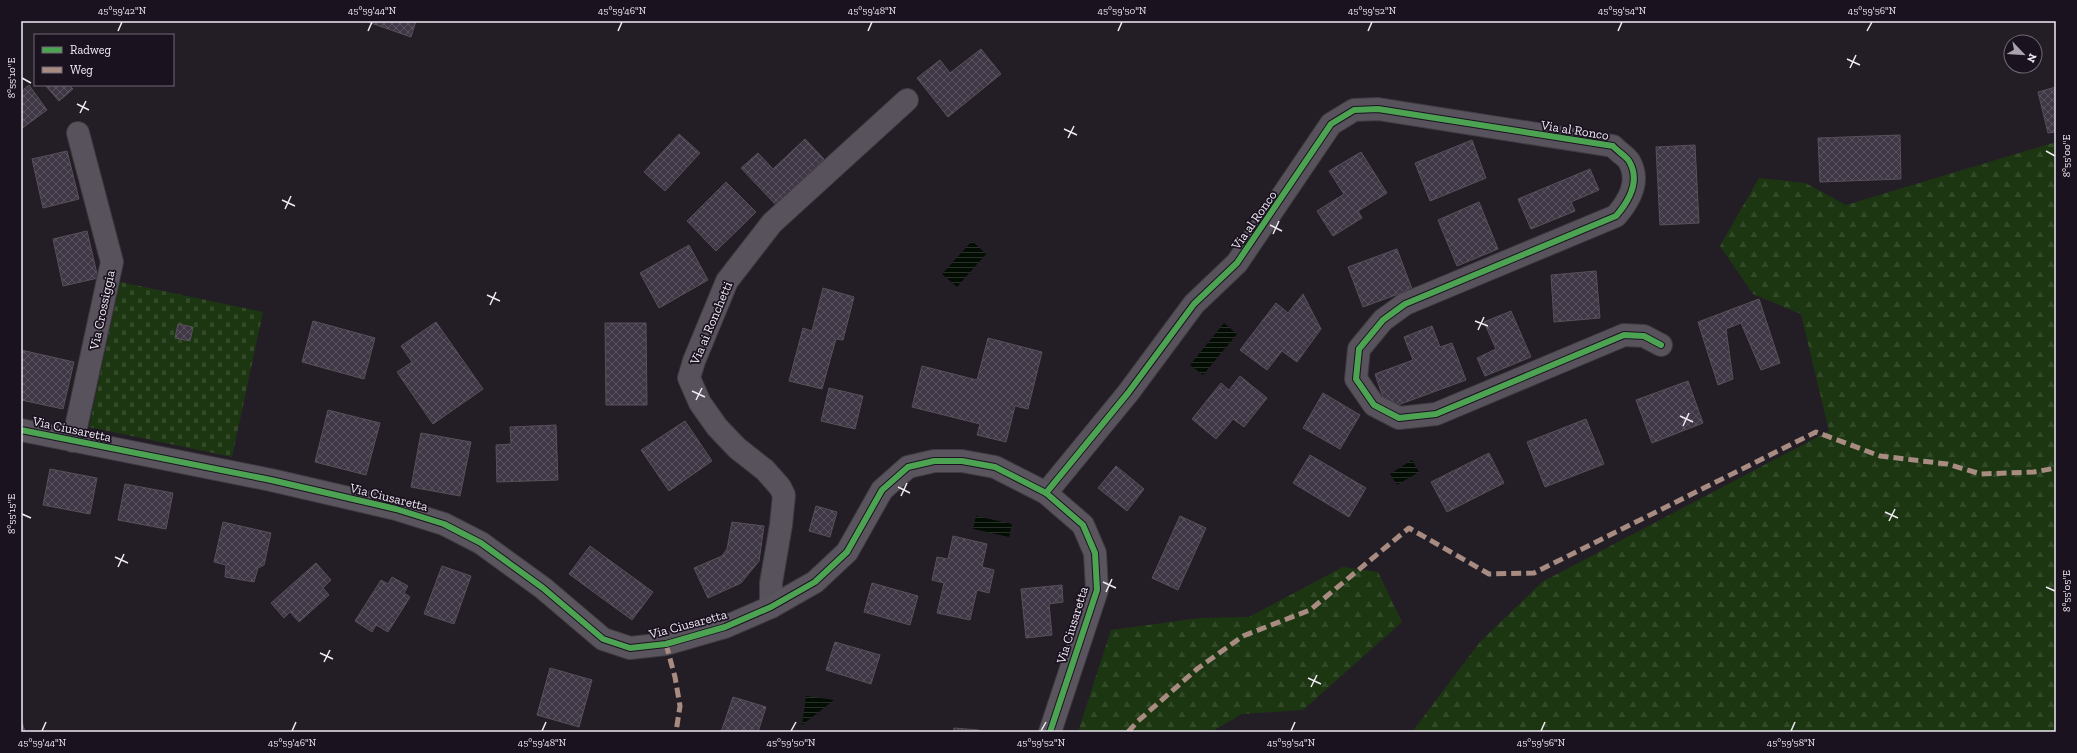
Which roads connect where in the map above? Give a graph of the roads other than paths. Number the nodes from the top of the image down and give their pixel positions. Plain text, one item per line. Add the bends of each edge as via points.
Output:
1 (907, 100) dead end
2 (78, 133) dead end
3 (1661, 345) dead end
4 (21, 430) edge
5 (73, 441) junction
6 (1046, 493) junction
7 (771, 607) junction
8 (1050, 732) edge

1 - 7 street, Via ai Ronchetti via 772,223 727,281 694,361 690,378 700,403 717,427 737,448 765,470 784,495 771,582
2 - 5 street, Via Crossiggia via 112,262
3 - 6 street, Via al Ronco via 1644,336 1624,335 1436,414 1399,418 1374,405 1356,379 1359,349 1383,320 1405,304 1616,216 1629,201 1634,180 1629,161 1613,146 1378,109 1354,110 1332,124 1237,263 1194,304 1128,393
4 - 5 street, Via Ciusaretta
5 - 7 street, Via Ciusaretta via 271,480 396,509 444,524 481,542 543,588 603,639 630,648 666,644 725,627
6 - 7 street, Via Ciusaretta via 988,465 934,461 908,467 882,490 847,552 815,582
6 - 8 street, Via Ciusaretta via 1083,525 1095,553 1097,590

